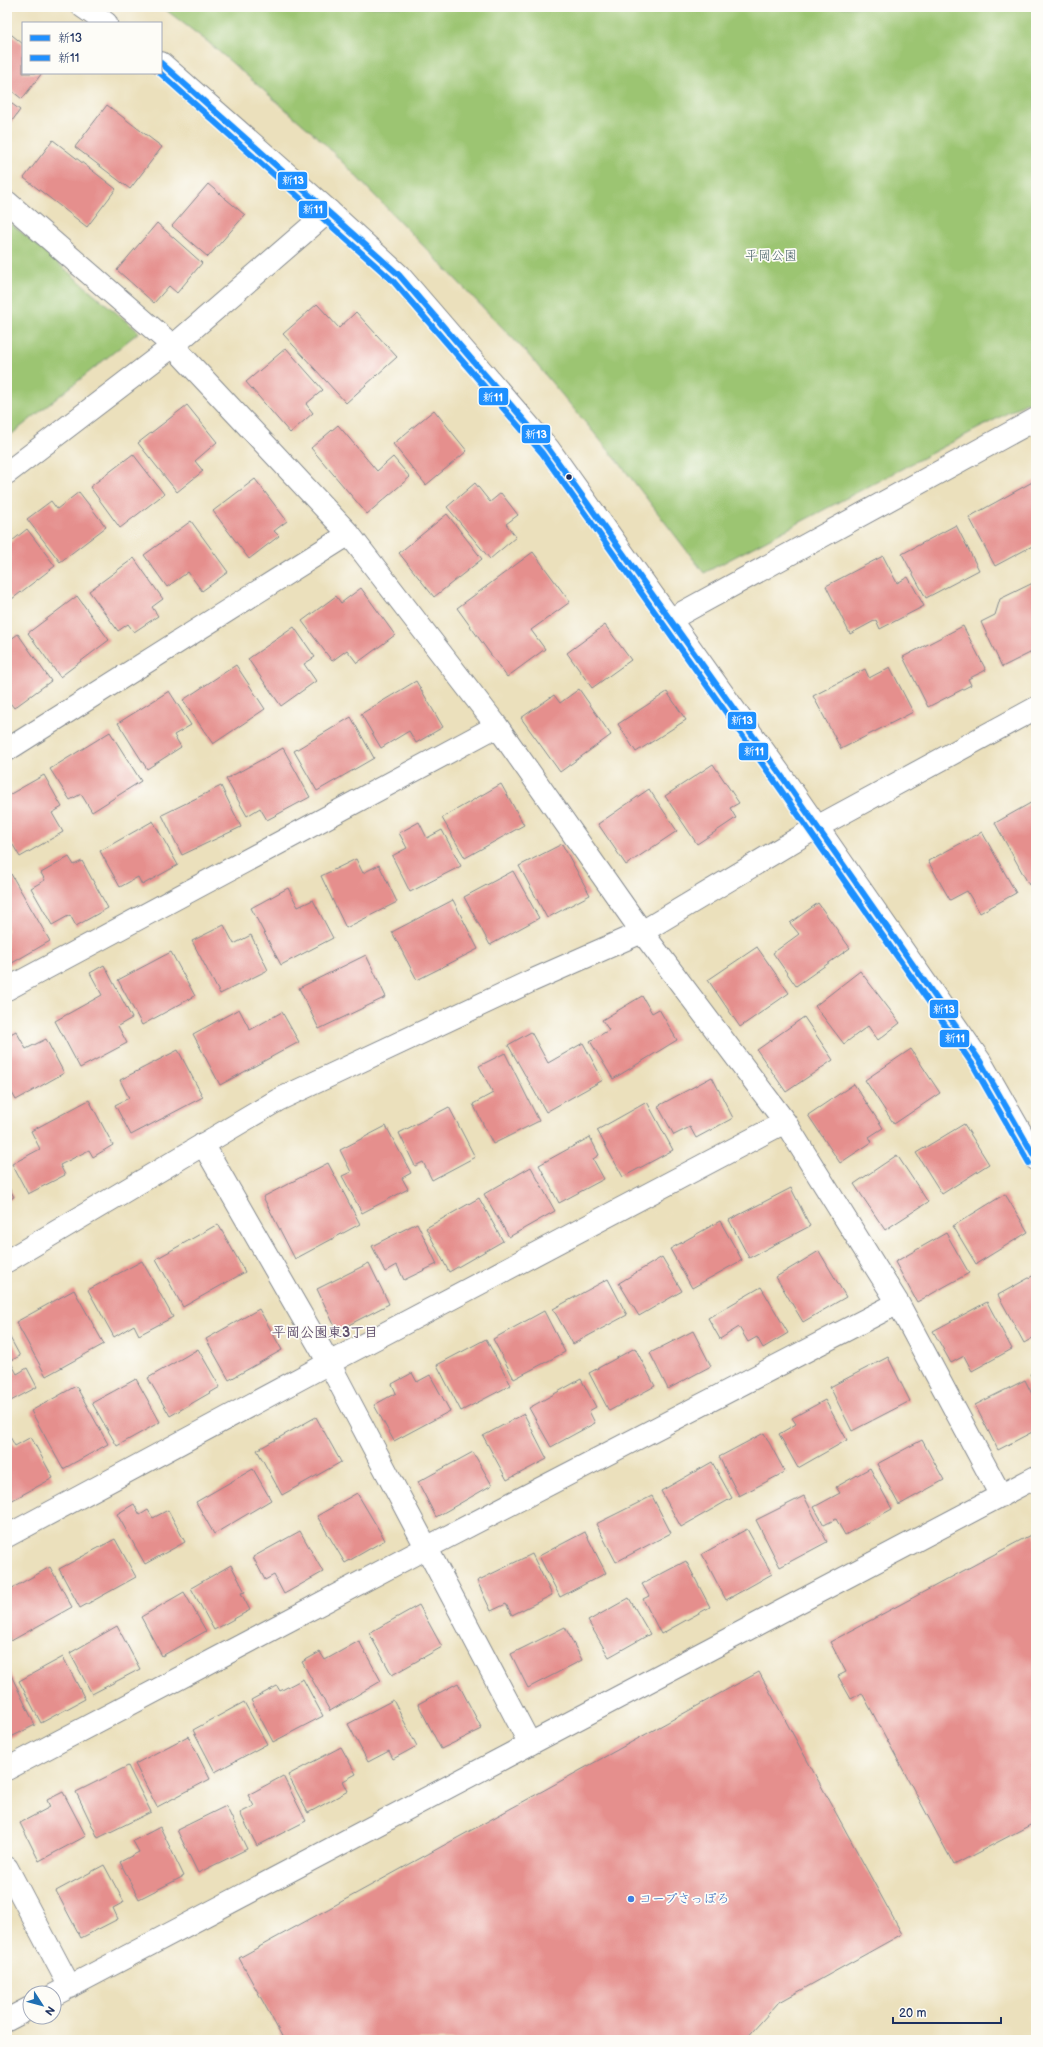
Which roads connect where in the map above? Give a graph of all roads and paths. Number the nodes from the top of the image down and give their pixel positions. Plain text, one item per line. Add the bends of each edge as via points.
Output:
1 (83, 7) edge
2 (105, 22) edge
3 (162, 64) edge
4 (7, 202) edge
5 (329, 211) junction
6 (173, 346) junction
7 (1036, 419) edge
8 (7, 473) edge
9 (349, 534) junction
10 (671, 619) junction
11 (1036, 708) edge
12 (497, 726) junction
13 (7, 750) edge
14 (817, 828) junction
15 (642, 932) junction
16 (7, 990) edge
17 (785, 1122) junction
18 (203, 1144) junction
19 (1036, 1159) edge
20 (7, 1261) edge
21 (898, 1303) junction
22 (329, 1363) junction
23 (1036, 1477) edge
24 (1001, 1496) junction
25 (7, 1536) edge
26 (428, 1547) junction
27 (530, 1744) junction
28 (7, 1769) edge
29 (7, 1868) edge
30 (59, 1985) edge
31 (62, 1991) edge
32 (22, 2012) edge
33 (7, 2020) edge

1 - 2 street
3 - 5 street
4 - 6 street
5 - 6 street
5 - 10 street via 399,275 548,448
6 - 8 street
6 - 9 street
7 - 10 street
9 - 12 street
9 - 13 street
10 - 14 street
11 - 14 street
12 - 15 street
12 - 16 street
14 - 15 street
14 - 19 street via 980,1061
15 - 17 street
15 - 18 street via 531,981 278,1100
17 - 21 street
17 - 22 street
18 - 20 street
18 - 22 street
21 - 24 street
21 - 26 street
22 - 25 street
22 - 26 street
23 - 24 street
24 - 27 street
26 - 27 street
26 - 28 street
27 - 31 street
29 - 30 street
32 - 33 street

